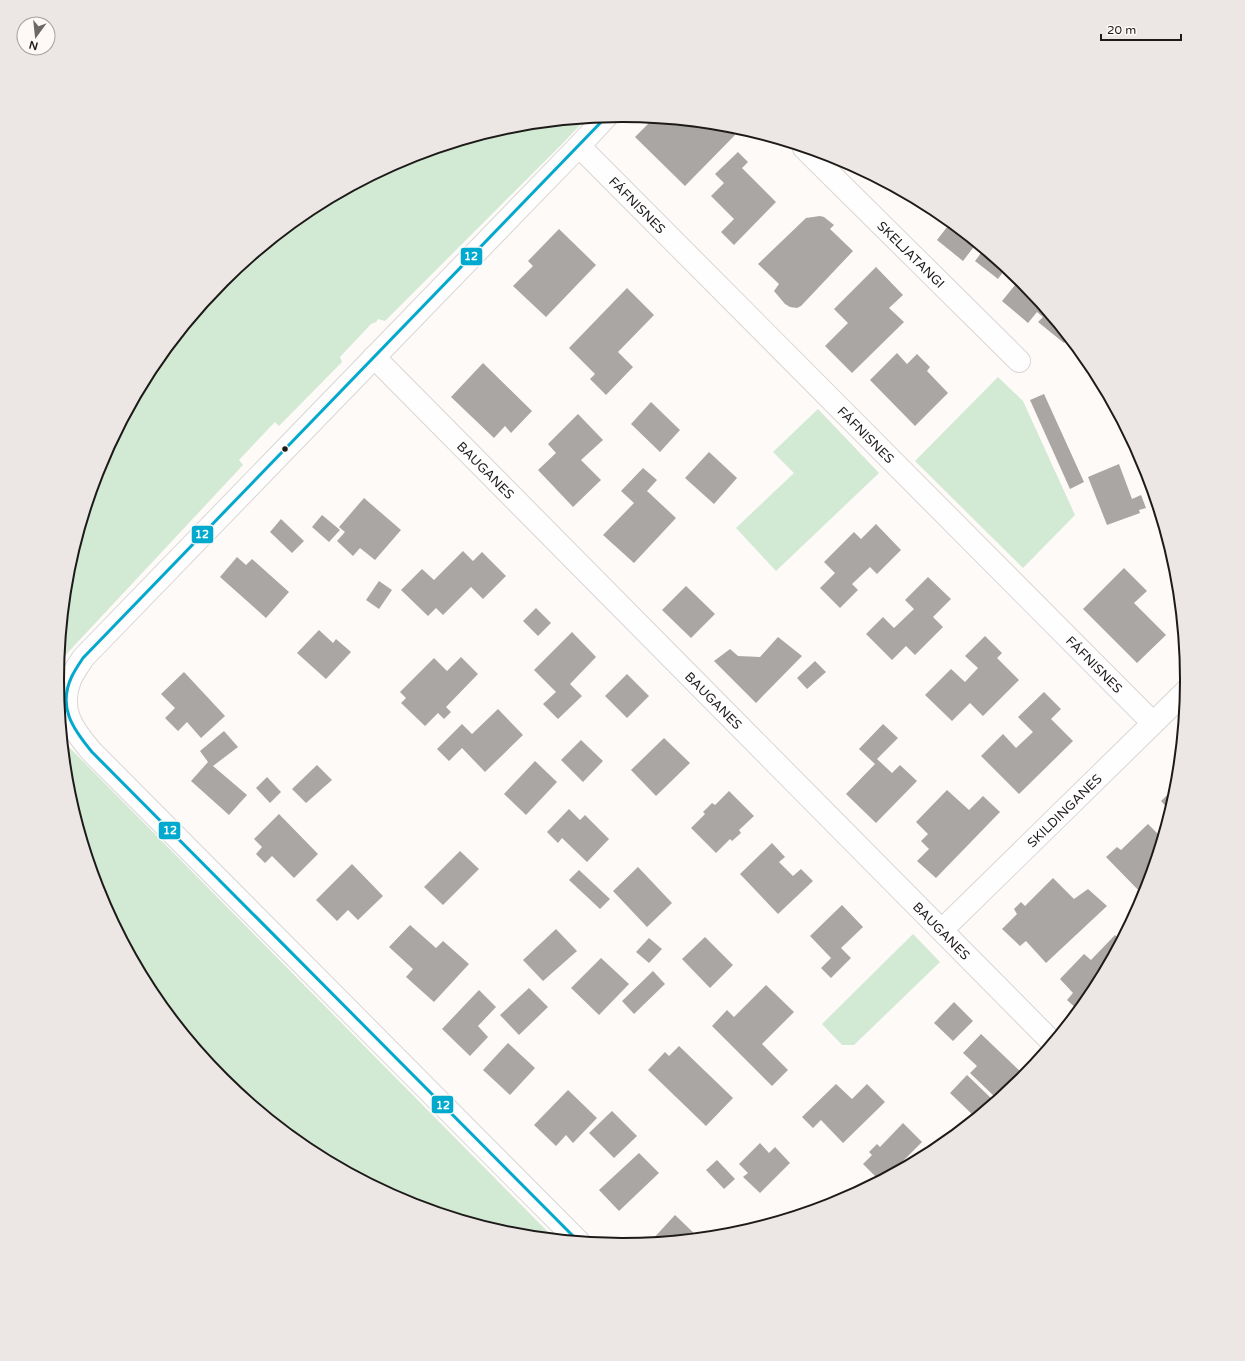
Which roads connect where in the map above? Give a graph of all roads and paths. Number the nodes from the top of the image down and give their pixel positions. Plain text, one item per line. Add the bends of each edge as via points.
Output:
1 (601, 123) edge
2 (579, 146) junction
3 (812, 156) edge
4 (374, 357) junction
5 (1019, 361) dead end
6 (1181, 696) edge
7 (1153, 724) junction
8 (942, 930) junction
9 (1050, 1040) edge
10 (574, 1237) edge

1 - 2 street
2 - 4 street
2 - 7 street, FÁFNISNES
3 - 5 street, SKELJATANGI
4 - 8 street, BAUGANES
4 - 10 street via 83,658 70,679 65,701 69,719 78,736 92,752
6 - 7 street, SKILDINGANES
7 - 8 street, SKILDINGANES
8 - 9 street, BAUGANES

